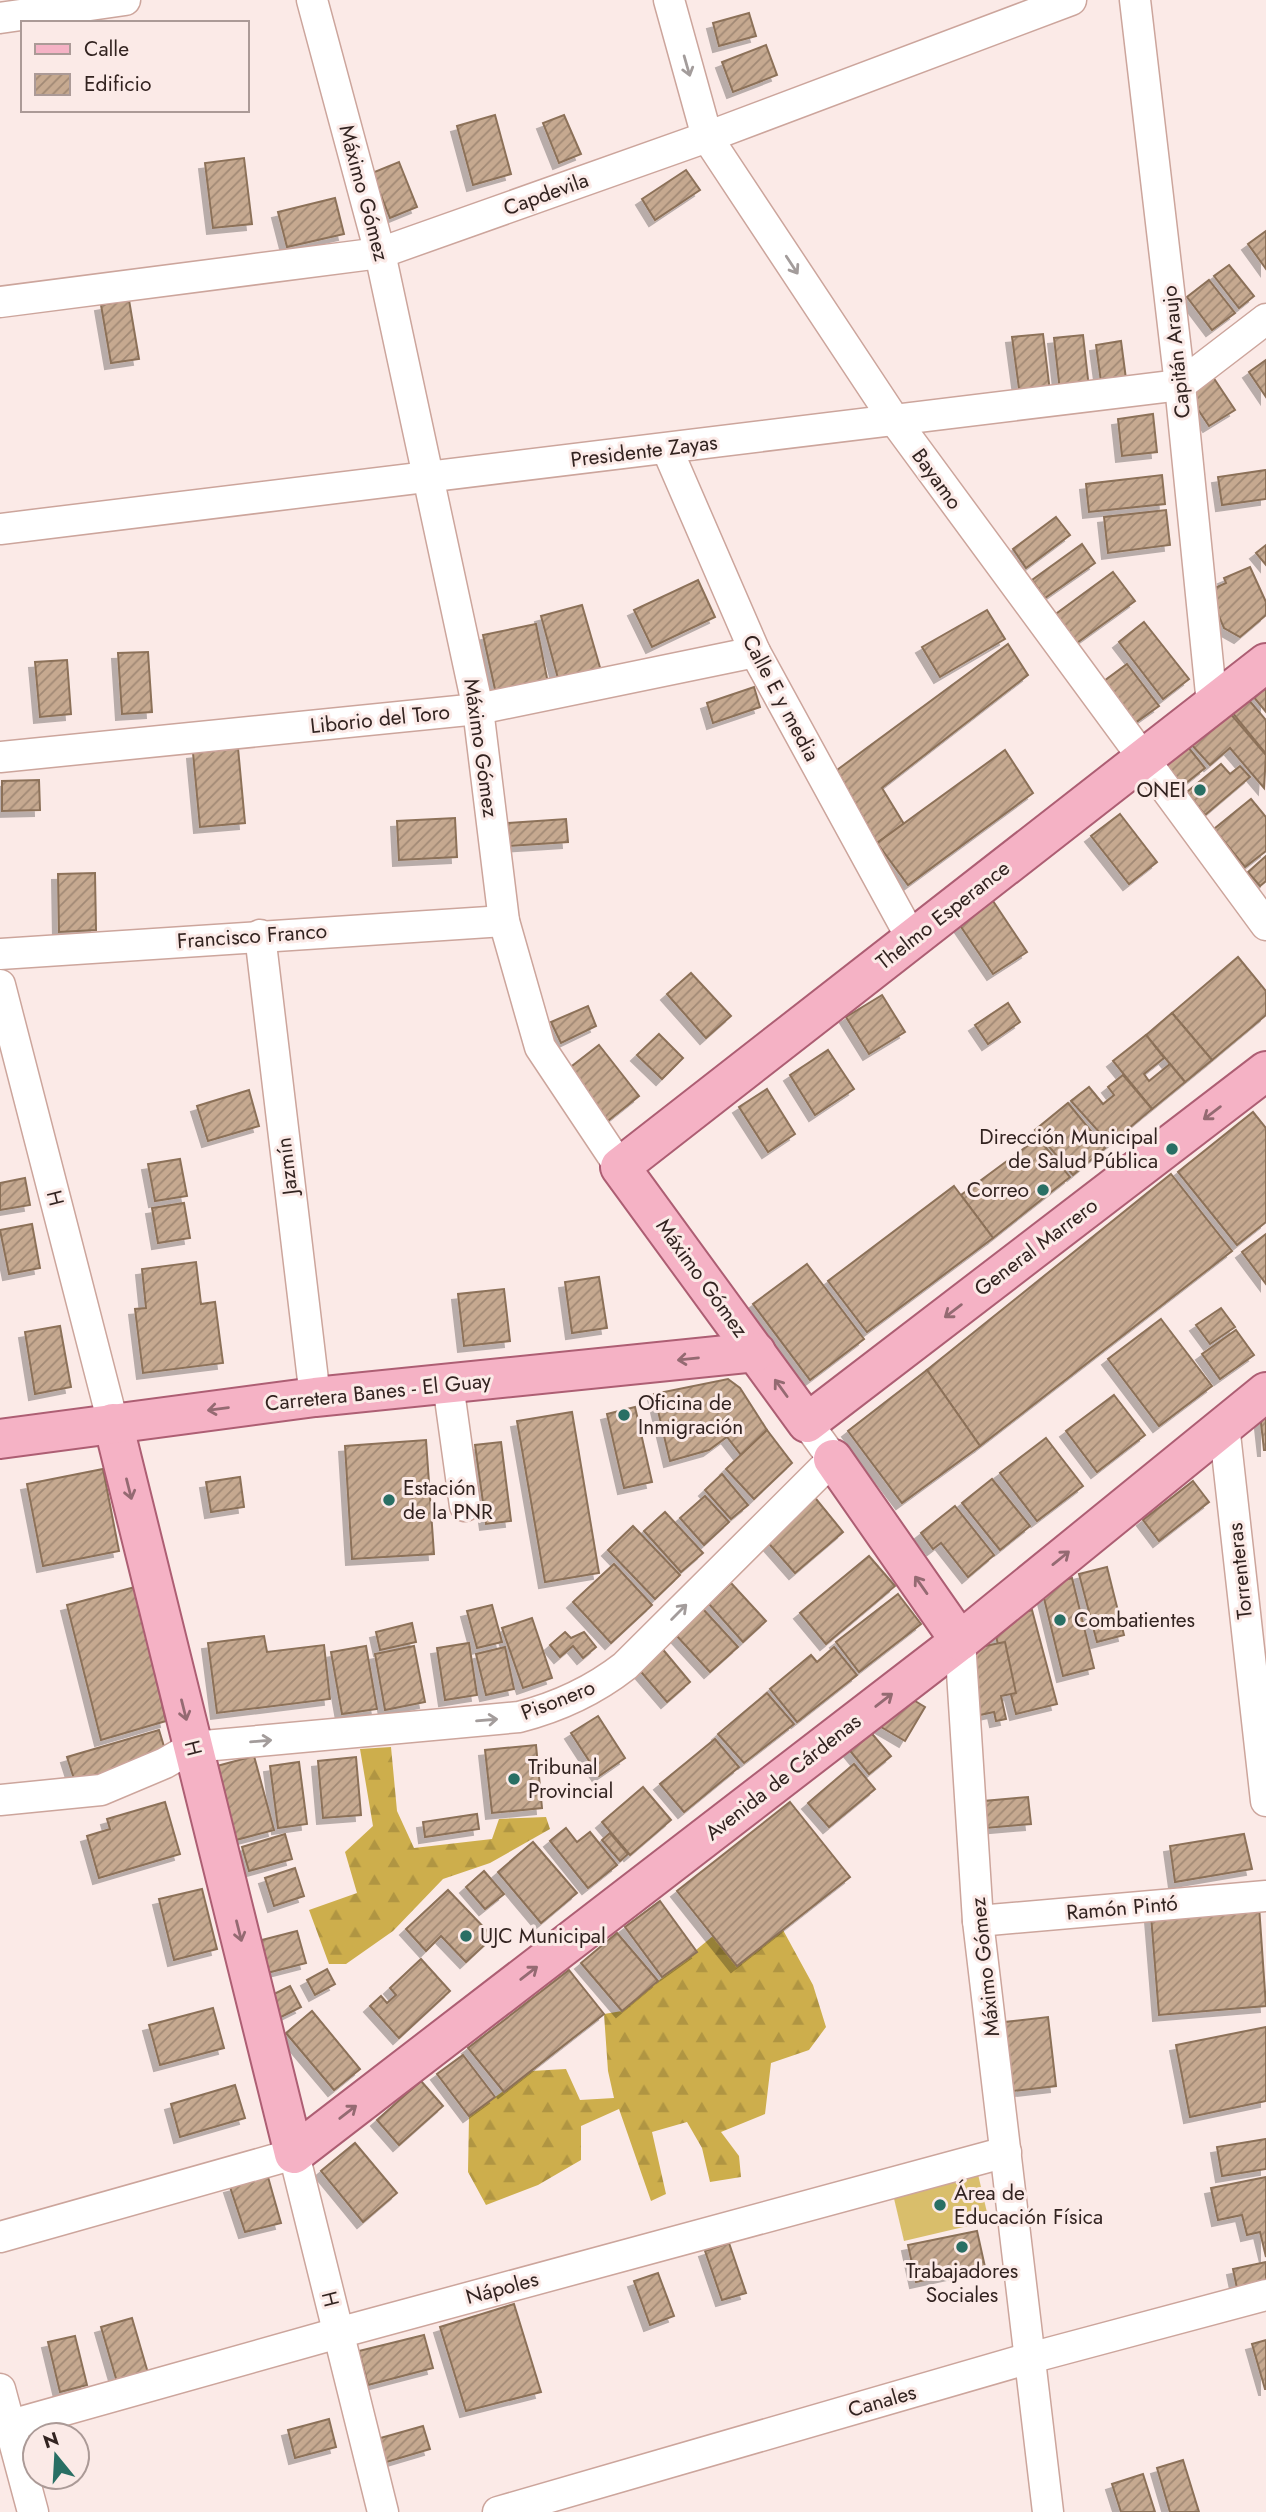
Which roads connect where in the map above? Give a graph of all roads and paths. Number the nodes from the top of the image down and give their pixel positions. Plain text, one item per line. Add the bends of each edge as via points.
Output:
1 (125, 0) edge
2 (312, 0) edge
3 (669, 0) edge
4 (1071, 0) edge
5 (1136, 0) edge
6 (0, 18) edge
7 (707, 136) junction
8 (380, 253) junction
9 (0, 302) edge
10 (1266, 319) edge
11 (1180, 385) junction
12 (892, 418) junction
13 (667, 449) junction
14 (427, 477) junction
15 (0, 529) edge
16 (755, 652) junction
17 (1266, 663) edge
18 (1212, 704) junction
19 (478, 709) junction
20 (0, 757) edge
21 (1142, 759) junction
22 (504, 921) junction
23 (1266, 925) edge
24 (260, 935) junction
25 (912, 939) junction
26 (0, 954) edge
27 (0, 985) edge
28 (1266, 1071) edge
29 (620, 1167) junction
30 (756, 1352) junction
31 (448, 1384) junction
32 (1266, 1392) edge
33 (314, 1397) junction
34 (113, 1423) junction
35 (807, 1423) junction
36 (1224, 1425) junction
37 (0, 1439) edge
38 (833, 1459) junction
39 (465, 1506) dead end
40 (960, 1642) junction
41 (1263, 1742) edge
42 (193, 1747) junction
43 (0, 1800) edge
44 (1266, 1801) edge
45 (1266, 1896) edge
46 (978, 1921) junction
47 (1006, 2152) junction
48 (294, 2154) junction
49 (0, 2237) edge
50 (1266, 2295) edge
51 (338, 2333) junction
52 (1030, 2358) junction
53 (0, 2389) edge
54 (5, 2427) edge
55 (33, 2512) edge
56 (383, 2512) edge
57 (498, 2512) edge
58 (1048, 2512) edge

1 - 6 street
2 - 8 street, Máximo Gómez
3 -> 7 street, Bayamo
4 - 7 street, Capdevila
5 - 11 street, Capitán Araujo
7 - 8 street, Capdevila
7 -> 12 street, Bayamo
8 - 9 street, Capdevila
8 - 14 street, Máximo Gómez
10 - 11 street
11 - 12 street, Presidente Zayas
11 - 18 street, Capitán Araujo
12 - 13 street, Presidente Zayas
12 - 21 street, Bayamo
13 - 14 street, Presidente Zayas
13 - 16 street, Calle E y media
14 - 15 street, Presidente Zayas
14 - 19 street, Máximo Gómez
16 - 19 street, Liborio del Toro
16 - 25 street, Calle E y media
17 - 18 main road, Thelmo Esperance
18 - 21 main road, Thelmo Esperance
19 - 20 street, Liborio del Toro
19 - 22 street, Máximo Gómez
21 - 23 street, Bayamo
21 - 25 main road, Thelmo Esperance
22 - 24 street, Francisco Franco
22 - 29 street, Máximo Gómez via 540,1047
24 - 26 street, Francisco Franco
24 - 33 street, Jazmín
25 - 29 main road, Thelmo Esperance
27 - 34 street, H
28 -> 35 main road, General Marrero
29 - 30 main road, Máximo Gómez
30 -> 31 main road, Carretera Banes - El Guay
35 -> 30 main road, Máximo Gómez
31 - 33 main road, Carretera Banes - El Guay
31 - 39 street
32 - 36 main road, Avenida de Cárdenas
33 -> 34 main road, Carretera Banes - El Guay
34 - 37 main road, Carretera Banes - El Guay
34 -> 42 main road, H
35 - 38 street
40 -> 36 main road, Avenida de Cárdenas
36 - 41 street, Torrenteras
40 -> 38 main road
42 -> 38 street, Pisonero via 519,1717 569,1701 625,1666
40 - 46 street, Máximo Gómez
48 -> 40 main road, Avenida de Cárdenas
41 - 44 street, Torrenteras
42 - 43 street via 101,1790
42 -> 48 main road, H
45 - 46 street, Ramón Pintó
46 - 47 street, Máximo Gómez
47 - 51 street, Nápoles
47 - 52 street, Máximo Gómez
48 - 49 street
48 - 51 street, H
50 - 52 street, Canales
51 - 54 street, Nápoles
51 - 56 street, H
52 - 57 street, Canales
52 - 58 street, Máximo Gómez
53 - 54 street
54 - 55 street

